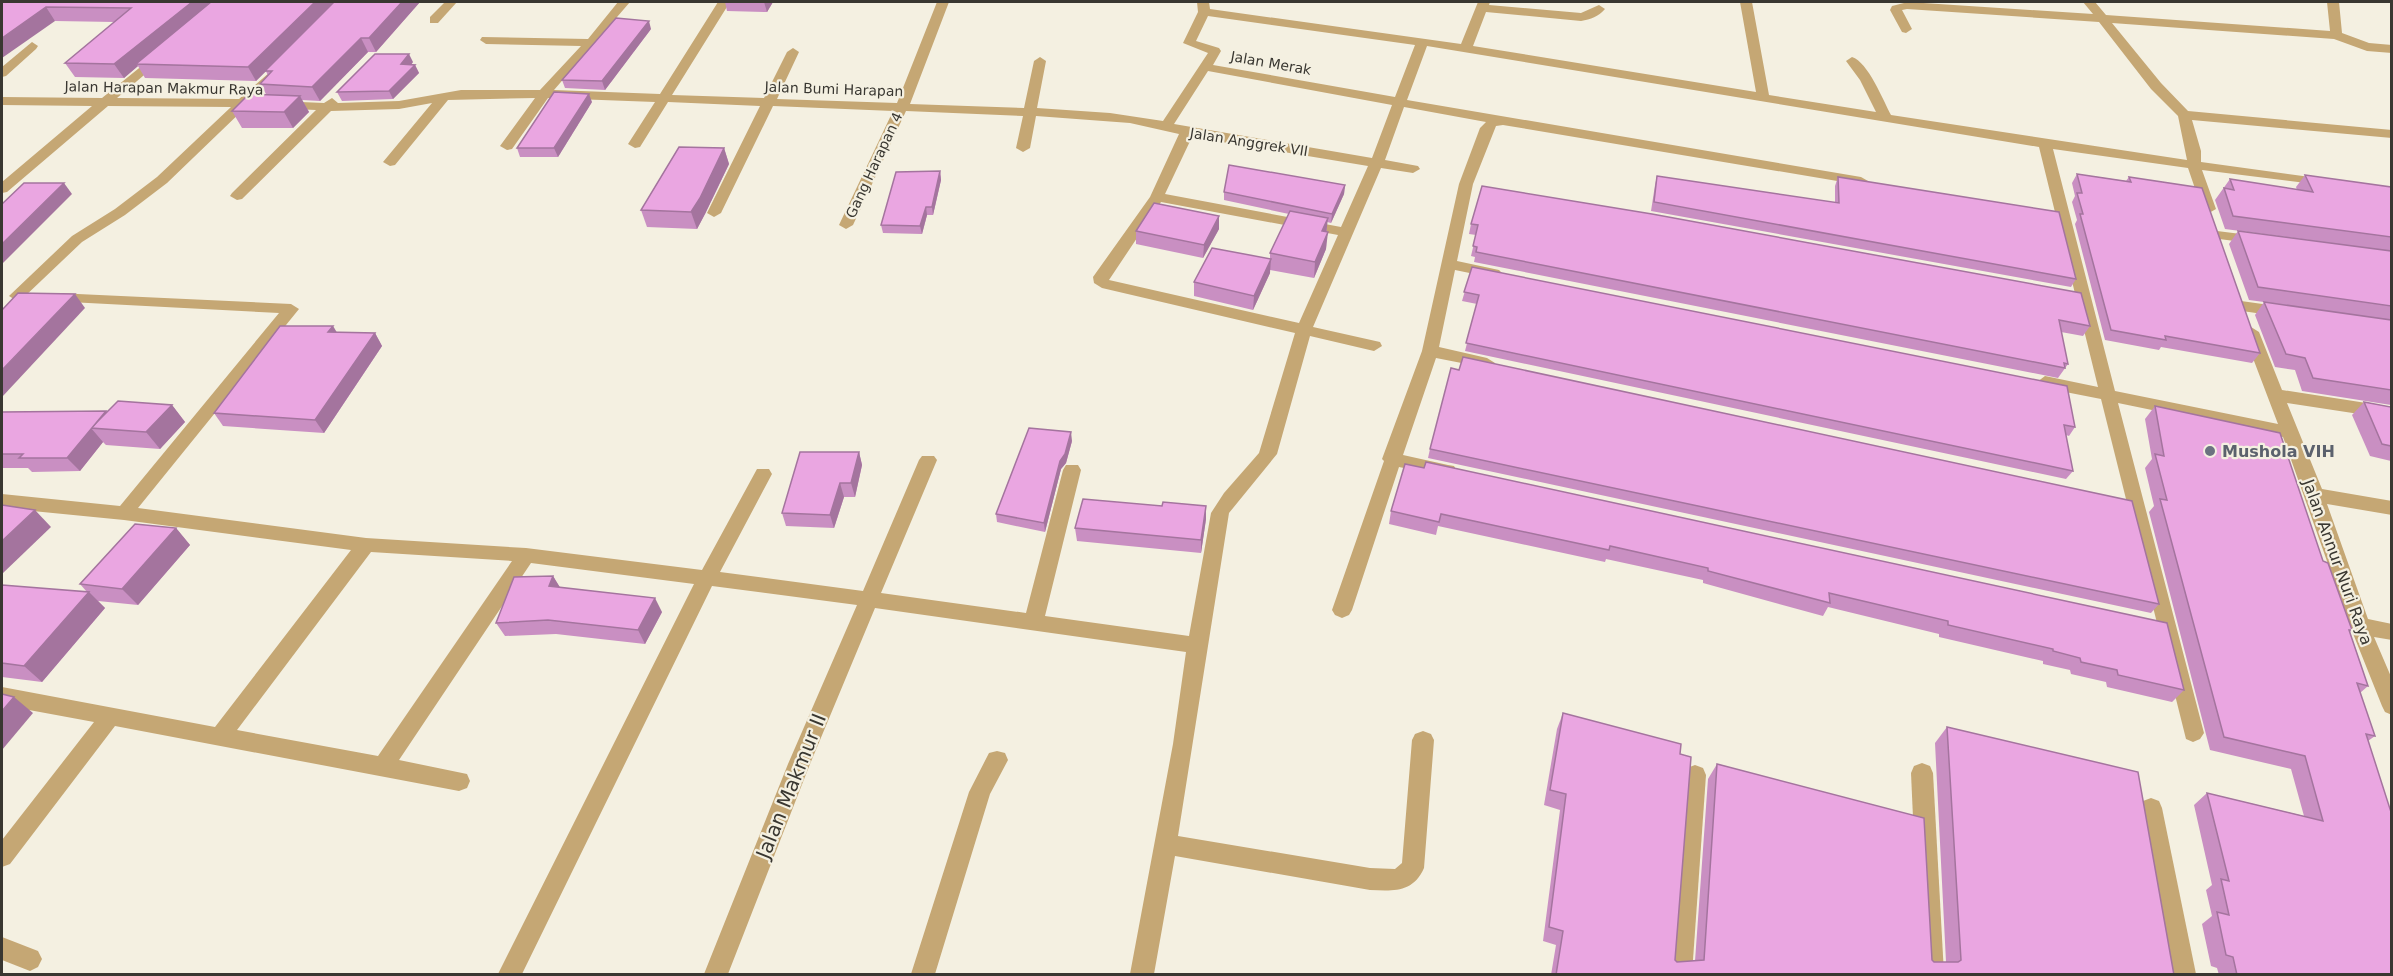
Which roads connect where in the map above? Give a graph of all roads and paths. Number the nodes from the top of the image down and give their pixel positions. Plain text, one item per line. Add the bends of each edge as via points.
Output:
1 (451, 2) edge
2 (624, 2) edge
3 (724, 2) edge
4 (943, 2) edge
5 (1746, 2) edge
6 (2089, 2) edge
7 (2333, 2) edge
8 (1484, 5) edge
9 (1976, 6) edge
10 (1204, 7) edge
11 (1599, 9) dead end
12 (434, 20) dead end
13 (2102, 20) junction
14 (1906, 29) dead end
15 (2336, 35) junction
16 (486, 40) dead end
17 (591, 43) junction
18 (1422, 43) junction
19 (172, 45) edge
20 (32, 46) dead end
21 (1466, 48) junction
22 (2391, 49) edge
23 (793, 52) dead end
24 (286, 61) edge
25 (1040, 61) dead end
26 (1852, 61) dead end
27 (1205, 67) junction
28 (2, 73) edge
29 (343, 91) edge
30 (544, 94) junction
31 (1763, 96) junction
32 (444, 97) junction
33 (663, 98) junction
34 (2, 101) edge
35 (1400, 101) junction
36 (771, 102) junction
37 (101, 103) junction
38 (244, 103) junction
39 (902, 105) junction
40 (327, 107) junction
41 (1032, 112) junction
42 (2184, 115) junction
43 (1885, 116) junction
44 (1122, 120) joint
45 (1503, 121) junction
46 (1167, 125) junction
47 (1187, 132) junction
48 (2391, 134) edge
49 (635, 144) dead end
50 (2045, 144) junction
51 (507, 146) dead end
52 (1023, 148) dead end
53 (390, 162) dead end
54 (1377, 162) junction
55 (2194, 166) junction
56 (1413, 170) dead end
57 (1876, 184) edge
58 (2345, 185) edge
59 (2, 189) edge
60 (237, 196) dead end
61 (1157, 197) junction
62 (714, 213) dead end
63 (846, 225) dead end
64 (1345, 232) junction
65 (2217, 235) junction
66 (2275, 242) edge
67 (2224, 255) edge
68 (1449, 264) junction
69 (1506, 275) edge
70 (2234, 286) edge
71 (9, 296) edge
72 (2241, 306) junction
73 (2299, 314) edge
74 (1304, 329) junction
75 (1374, 346) dead end
76 (1430, 351) junction
77 (1499, 366) edge
78 (2027, 378) edge
79 (2108, 394) junction
80 (2275, 395) junction
81 (2391, 413) edge
82 (2290, 432) junction
83 (928, 459) dead end
84 (1391, 459) junction
85 (1072, 470) dead end
86 (763, 474) dead end
87 (1461, 474) edge
88 (2314, 495) junction
89 (2112, 498) edge
90 (2, 501) edge
91 (2135, 503) junction
92 (2391, 508) edge
93 (124, 513) junction
94 (366, 545) junction
95 (526, 555) junction
96 (707, 579) junction
97 (869, 599) junction
98 (1342, 610) dead end
99 (1034, 621) junction
100 (2143, 622) edge
101 (2360, 626) junction
102 (2167, 627) junction
103 (2391, 632) edge
104 (1197, 645) junction
105 (2, 696) edge
106 (2391, 706) edge
107 (110, 717) junction
108 (2193, 733) dead end
109 (220, 735) junction
110 (1423, 741) dead end
111 (997, 760) dead end
112 (383, 767) junction
113 (1922, 773) dead end
114 (1695, 775) dead end
115 (459, 781) dead end
116 (2151, 808) dead end
117 (1166, 844) junction
118 (2, 857) edge
119 (2, 949) edge
120 (30, 959) dead end
121 (510, 975) edge
122 (716, 975) edge
123 (923, 975) edge
124 (1142, 975) edge
125 (1680, 975) edge
126 (1932, 975) edge
127 (2184, 975) edge

1 - 12 street
2 - 17 street
3 - 33 street
4 - 39 street, Gang Harapan 4
5 - 31 street
6 - 13 street
7 - 15 street
8 - 11 street via 1581,17
8 - 21 street
9 - 13 street
9 - 14 street via 1898,6 1896,10
10 - 18 street
10 - 27 street via 1189,43 1215,51
13 - 15 street
13 - 42 street
15 - 22 street via 2367,47
16 - 17 street
17 - 30 street
18 - 21 street
18 - 35 street
19 - 37 street
20 - 28 street
21 - 31 street
23 - 36 street
24 - 38 street
25 - 41 street
26 - 43 street
27 - 35 street, Jalan Merak
27 - 46 street, Jalan Merak
29 - 40 street
30 - 32 street, Jalan Bumi Harapan
30 - 33 street, Jalan Bumi Harapan
30 - 51 street
31 - 43 street
32 - 40 street, Jalan Bumi Harapan via 399,105
32 - 53 street
33 - 36 street, Jalan Bumi Harapan
33 - 49 street
34 - 37 street, Jalan Harapan Makmur Raya
35 - 45 street, Jalan Merak
35 - 54 street
36 - 39 street, Jalan Bumi Harapan
36 - 62 street
37 - 38 street, Jalan Harapan Makmur Raya
37 - 59 street
38 - 40 street, Jalan Harapan Makmur Raya
38 - 71 street via 162,180 120,213 77,239
39 - 41 street, Jalan Bumi Harapan
39 - 63 street, Gang Harapan 4
40 - 60 street
41 - 44 street, Jalan Bumi Harapan
41 - 52 street
42 - 48 street
42 - 55 street
43 - 50 street
44 - 46 street, Jalan Anggrek VII
45 - 57 street, Jalan Merak
45 - 68 street via 1487,128
46 - 47 street, Jalan Anggrek VII
47 - 54 street, Jalan Anggrek VII
47 - 61 street
50 - 55 street
50 - 79 street via 2057,214
54 - 56 street, Jalan Anggrek VII
54 - 64 street
55 - 58 street
55 - 65 street
61 - 64 street
61 - 74 street via 1101,277 1102,283
64 - 74 street
65 - 66 street
65 - 67 street
68 - 69 street
68 - 76 street
70 - 72 street, Jalan Annur Nuri Raya
71 - 93 street via 291,309
72 - 73 street
72 - 80 street, Jalan Annur Nuri Raya
74 - 75 street
74 - 104 street via 1268,454 1220,513
76 - 77 street
76 - 84 street
78 - 79 street
79 - 82 street
79 - 91 street
80 - 81 street
80 - 82 street, Jalan Annur Nuri Raya
82 - 88 street, Jalan Annur Nuri Raya
83 - 97 street, Jalan Makmur II
84 - 87 street
84 - 98 street
85 - 99 street
86 - 96 street
88 - 92 street
88 - 101 street, Jalan Annur Nuri Raya
89 - 91 street
90 - 93 street
91 - 102 street
93 - 94 street
94 - 95 street
94 - 109 street
95 - 96 street
95 - 112 street
96 - 97 street
96 - 121 street
97 - 99 street
97 - 122 street, Jalan Makmur II
99 - 104 street
100 - 102 street
101 - 103 street
101 - 106 street, Jalan Annur Nuri Raya
102 - 108 street
104 - 117 street
105 - 107 street
107 - 109 street
107 - 118 street
109 - 112 street
110 - 117 street via 1413,868 1400,880 1370,879
111 - 123 street via 980,792
112 - 115 street
113 - 126 street
114 - 125 street
116 - 127 street
117 - 124 street
119 - 120 street

